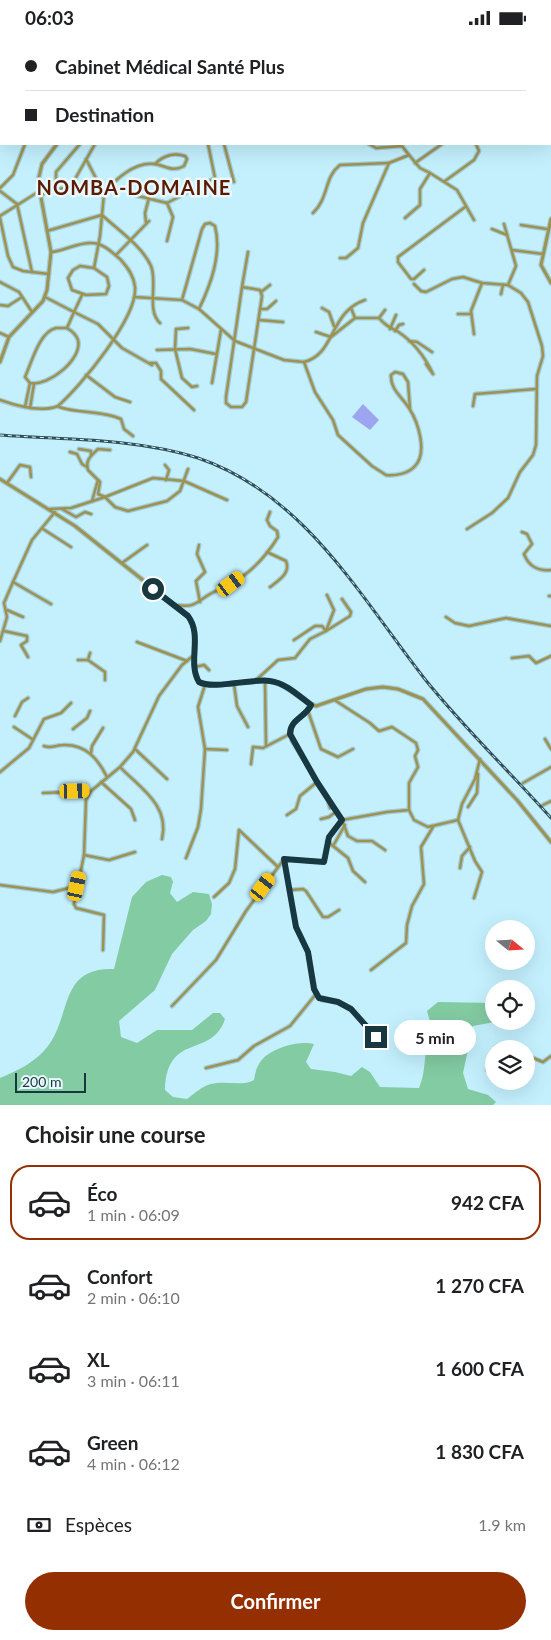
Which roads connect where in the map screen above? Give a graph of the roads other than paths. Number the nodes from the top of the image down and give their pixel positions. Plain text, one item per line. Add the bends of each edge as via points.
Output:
1 (25, 145) edge
2 (56, 145) edge
3 (79, 145) edge
4 (95, 145) edge
5 (208, 145) edge
6 (224, 145) edge
7 (371, 145) edge
8 (441, 145) edge
9 (476, 145) edge
10 (409, 155) junction
11 (86, 159) junction
12 (389, 163) junction
13 (416, 163) junction
14 (155, 164) junction
15 (430, 173) junction
16 (445, 181) junction
17 (234, 182) dead end
18 (0, 189) edge
19 (56, 192) junction
20 (39, 194) junction
21 (104, 194) junction
22 (134, 195) dead end
23 (149, 198) junction
24 (167, 203) junction
25 (17, 204) junction
26 (465, 207) junction
27 (313, 213) dead end
28 (102, 215) junction
29 (0, 217) edge
30 (405, 218) dead end
31 (551, 219) edge
32 (474, 220) dead end
33 (504, 224) dead end
34 (521, 225) dead end
35 (492, 229) dead end
36 (547, 229) junction
37 (47, 231) junction
38 (507, 235) junction
39 (130, 241) junction
40 (167, 241) dead end
41 (99, 244) junction
42 (512, 251) junction
43 (51, 252) junction
44 (248, 252) dead end
45 (543, 254) junction
46 (116, 255) junction
47 (340, 258) dead end
48 (94, 268) junction
49 (424, 270) dead end
50 (32, 272) junction
51 (49, 274) junction
52 (0, 282) edge
53 (482, 283) junction
54 (551, 283) edge
55 (414, 284) dead end
56 (270, 285) dead end
57 (503, 285) junction
58 (508, 285) junction
59 (242, 287) junction
60 (261, 292) junction
61 (501, 294) dead end
62 (82, 295) junction
63 (22, 297) junction
64 (45, 297) junction
65 (134, 297) junction
66 (154, 297) junction
67 (182, 300) junction
68 (365, 300) dead end
69 (276, 301) dead end
70 (0, 305) edge
71 (322, 308) dead end
72 (350, 308) junction
73 (199, 309) junction
74 (260, 309) junction
75 (385, 310) dead end
76 (74, 312) junction
77 (32, 313) junction
78 (458, 314) dead end
79 (470, 314) junction
80 (396, 315) dead end
81 (379, 317) junction
82 (355, 318) junction
83 (259, 319) junction
84 (283, 322) dead end
85 (160, 323) dead end
86 (403, 324) dead end
87 (334, 327) junction
88 (67, 328) junction
89 (188, 328) dead end
90 (390, 329) junction
91 (221, 330) junction
92 (396, 331) junction
93 (316, 332) dead end
94 (0, 333) edge
95 (474, 334) dead end
96 (8, 337) junction
97 (331, 337) junction
98 (112, 340) junction
99 (235, 341) junction
100 (409, 341) junction
101 (174, 349) junction
102 (157, 350) dead end
103 (254, 350) junction
104 (432, 352) dead end
105 (216, 354) junction
106 (0, 362) edge
107 (304, 362) junction
108 (426, 364) dead end
109 (86, 375) junction
110 (212, 383) dead end
111 (32, 384) junction
112 (197, 386) dead end
113 (536, 389) junction
114 (0, 400) edge
115 (130, 402) dead end
116 (473, 406) dead end
117 (25, 407) junction
118 (58, 407) junction
119 (30, 408) junction
120 (410, 409) junction
121 (194, 410) dead end
122 (133, 436) dead end
123 (79, 449) dead end
124 (110, 450) dead end
125 (70, 452) dead end
126 (90, 456) junction
127 (165, 465) dead end
128 (87, 467) junction
129 (188, 469) dead end
130 (31, 477) dead end
131 (98, 478) junction
132 (166, 479) junction
133 (0, 480) edge
134 (184, 481) junction
135 (7, 483) junction
136 (104, 497) junction
137 (227, 500) dead end
138 (92, 501) junction
139 (50, 509) junction
140 (62, 509) junction
141 (270, 511) dead end
142 (55, 513) junction
143 (91, 514) dead end
144 (43, 529) junction
145 (468, 529) dead end
146 (522, 532) dead end
147 (147, 545) dead end
148 (199, 545) dead end
149 (70, 547) dead end
150 (267, 552) junction
151 (121, 563) junction
152 (551, 570) edge
153 (13, 582) junction
154 (270, 587) dead end
155 (327, 595) dead end
156 (342, 599) dead end
157 (200, 602) junction
158 (4, 603) junction
159 (51, 604) dead end
160 (0, 605) edge
161 (174, 605) junction
162 (7, 610) junction
163 (23, 617) dead end
164 (446, 617) dead end
165 (551, 626) edge
166 (4, 631) junction
167 (326, 631) junction
168 (294, 640) dead end
169 (0, 641) edge
170 (137, 642) dead end
171 (90, 653) dead end
172 (194, 655) junction
173 (28, 657) dead end
174 (551, 657) edge
175 (88, 659) junction
176 (512, 659) dead end
177 (78, 660) dead end
178 (187, 661) junction
179 (195, 667) junction
180 (209, 670) dead end
181 (106, 680) dead end
182 (255, 681) junction
183 (265, 681) junction
184 (234, 682) junction
185 (204, 685) junction
186 (28, 698) dead end
187 (336, 701) junction
188 (71, 703) dead end
189 (311, 705) junction
190 (90, 711) dead end
191 (308, 711) junction
192 (15, 716) dead end
193 (14, 727) dead end
194 (248, 727) dead end
195 (103, 728) dead end
196 (73, 729) dead end
197 (290, 734) junction
198 (32, 739) junction
199 (545, 739) dead end
200 (44, 746) dead end
201 (266, 746) junction
202 (135, 749) junction
203 (205, 749) junction
204 (353, 749) dead end
205 (551, 749) edge
206 (227, 750) dead end
207 (91, 753) junction
208 (480, 759) junction
209 (251, 764) dead end
210 (120, 767) junction
211 (551, 767) edge
212 (477, 770) junction
213 (0, 773) edge
214 (108, 777) junction
215 (167, 779) dead end
216 (101, 782) junction
217 (317, 782) junction
218 (523, 783) dead end
219 (90, 791) junction
220 (43, 793) dead end
221 (327, 795) junction
222 (551, 801) edge
223 (547, 803) junction
224 (543, 805) dead end
225 (551, 806) edge
226 (468, 807) dead end
227 (330, 808) dead end
228 (409, 810) junction
229 (337, 811) junction
230 (287, 815) dead end
231 (320, 819) dead end
232 (458, 819) junction
233 (135, 820) dead end
234 (342, 820) junction
235 (345, 825) junction
236 (433, 827) junction
237 (162, 839) dead end
238 (327, 841) junction
239 (551, 842) edge
240 (334, 847) junction
241 (470, 847) junction
242 (385, 850) dead end
243 (135, 852) dead end
244 (84, 855) junction
245 (186, 858) dead end
246 (284, 859) junction
247 (278, 867) junction
248 (460, 868) dead end
249 (365, 882) dead end
250 (0, 885) edge
251 (77, 886) junction
252 (290, 890) junction
253 (214, 897) dead end
254 (474, 898) dead end
255 (339, 910) dead end
256 (103, 950) dead end
257 (371, 970) dead end
258 (316, 994) junction
259 (172, 1006) dead end
260 (381, 1042) dead end
261 (551, 1056) edge
262 (535, 1059) edge
263 (206, 1068) dead end

1 - 18 street via 13,175
2 - 20 street via 42,164 38,176
3 - 19 street via 56,172
4 - 11 street
5 - 24 street via 215,179
6 - 17 street
7 - 10 street via 376,148 402,146
8 - 13 street
9 - 16 street via 479,151 474,159
10 - 12 street
10 - 13 street
11 - 19 street via 72,186
11 - 21 street
12 - 27 street via 340,165 332,173 322,205
12 - 47 street via 363,223 358,248 346,258
13 - 15 street
14 - 14 street via 176,154 187,159 184,166 175,170
14 - 21 street via 132,168
15 - 16 street
15 - 30 street via 420,189 420,205
16 - 26 street via 457,190
18 - 25 street
19 - 20 street
20 - 25 street
20 - 37 street
21 - 28 street
22 - 23 street
23 - 24 street
23 - 39 street via 145,213 147,223
24 - 40 street via 173,217
25 - 29 street
25 - 50 street
26 - 32 street
26 - 49 street via 398,257 398,262 411,279
28 - 37 street
28 - 39 street
28 - 41 street
29 - 50 street via 11,265 17,270
31 - 36 street
33 - 38 street
34 - 36 street
35 - 38 street
36 - 45 street
37 - 43 street
38 - 42 street
39 - 46 street
39 - 66 street via 152,268
41 - 43 street via 85,243
41 - 46 street
41 - 48 street
42 - 45 street
42 - 58 street via 516,267
43 - 51 street
44 - 59 street
45 - 54 street via 542,269
46 - 65 street via 132,276
48 - 62 street via 80,266 70,273 69,286
48 - 62 street via 107,277 109,290 103,296
50 - 51 street
51 - 64 street
52 - 63 street via 14,288
53 - 55 street via 473,278 459,277 426,293
53 - 57 street
53 - 79 street
56 - 60 street
57 - 58 street
57 - 61 street
58 - 113 street via 528,302 538,333 543,356
59 - 60 street
59 - 99 street
60 - 74 street
62 - 76 street
63 - 70 street via 8,306
63 - 77 street
64 - 76 street
64 - 77 street
65 - 66 street
65 - 98 street via 127,317
66 - 67 street
66 - 85 street via 154,314
67 - 73 street
67 - 73 street via 202,229 210,223 215,226 216,260
68 - 72 street
69 - 74 street via 267,309
71 - 87 street via 329,312
72 - 82 street
72 - 87 street
73 - 91 street
74 - 83 street
75 - 81 street
76 - 88 street
76 - 98 street via 98,324
77 - 96 street
78 - 79 street
79 - 95 street
80 - 90 street
81 - 82 street
81 - 90 street
82 - 97 street
83 - 84 street
83 - 103 street
86 - 92 street via 398,325
87 - 97 street
88 - 111 street via 50,330 42,338 25,377
88 - 111 street via 78,340 75,355 54,377
89 - 101 street via 176,329
90 - 92 street
91 - 99 street
91 - 105 street
92 - 100 street
93 - 97 street
94 - 96 street
96 - 106 street
97 - 107 street via 317,355
98 - 109 street
98 - 121 street via 138,359 156,363 162,371 161,379
99 - 103 street
99 - 103 street via 226,397 226,403 231,407 242,407 246,402
100 - 104 street via 417,342
100 - 108 street via 420,350
101 - 102 street
101 - 105 street
101 - 112 street via 182,379 192,387
103 - 107 street via 284,360
105 - 110 street
107 - 120 street via 315,393 333,420 338,435 386,475 411,470 418,461 420,436
109 - 115 street via 115,397
109 - 118 street
111 - 117 street
111 - 119 street
113 - 116 street via 476,394
113 - 145 street via 537,435 533,455 520,471 508,498
114 - 117 street
117 - 119 street
118 - 119 street
118 - 122 street via 117,417 122,419 124,429
120 - 120 street via 391,385 391,375 395,372 407,379
123 - 126 street via 91,451
124 - 126 street via 100,448
125 - 128 street via 79,455
126 - 128 street
127 - 132 street via 169,470
128 - 131 street
129 - 134 street
130 - 135 street via 30,467 20,465
131 - 136 street via 98,494
131 - 138 street
132 - 134 street
132 - 136 street via 147,480
133 - 135 street
134 - 136 street via 172,499 132,511 120,509
134 - 137 street
135 - 139 street
136 - 138 street
138 - 140 street
139 - 140 street
139 - 142 street
140 - 143 street via 74,517 85,512
141 - 150 street via 267,520 278,534
142 - 144 street
142 - 151 street
144 - 149 street
144 - 153 street via 32,540
146 - 152 street via 527,534 532,544 524,554 529,564 536,569
147 - 151 street
148 - 157 street via 197,554 205,572 196,581
150 - 154 street via 287,564 285,573
150 - 157 street via 240,577
151 - 161 street
153 - 158 street
153 - 159 street
155 - 167 street via 334,609
156 - 167 street via 351,614
157 - 161 street via 186,607
158 - 160 street
158 - 162 street
161 - 172 street via 192,622 196,637
162 - 163 street
162 - 166 street
164 - 165 street via 468,626 506,618
166 - 169 street
166 - 173 street via 28,637 21,645
167 - 168 street via 322,626 315,626
167 - 182 street via 310,639 295,658 278,660
170 - 178 street
171 - 175 street
172 - 178 street
172 - 179 street
174 - 176 street via 536,663 529,656
175 - 177 street
175 - 181 street via 105,672
178 - 202 street via 158,696
179 - 180 street via 204,665
179 - 185 street via 198,680
182 - 183 street
182 - 184 street
183 - 189 street via 279,683
183 - 201 street
184 - 185 street
184 - 194 street via 237,706
185 - 203 street via 198,707
186 - 192 street via 20,704
187 - 189 street
187 - 208 street via 366,689 383,687 419,696
187 - 228 street via 380,732 392,727 416,743 418,767 409,783
188 - 198 street via 60,713 44,719
189 - 191 street
190 - 196 street via 87,718
191 - 197 street via 295,721
191 - 204 street via 321,749 338,757
193 - 198 street
195 - 207 street
197 - 201 street
197 - 217 street
198 - 213 street via 29,747
199 - 205 street
200 - 207 street via 62,745
201 - 209 street via 253,747
202 - 210 street
202 - 215 street
203 - 206 street
203 - 245 street via 198,827
207 - 214 street
208 - 212 street
208 - 239 street
210 - 214 street
210 - 237 street via 145,789 158,808 164,826
211 - 218 street
212 - 226 street via 477,793
212 - 232 street
214 - 216 street
216 - 219 street
216 - 233 street via 131,809
217 - 221 street
217 - 230 street via 300,796 295,811
219 - 220 street
219 - 244 street via 86,806
221 - 227 street
221 - 229 street
222 - 223 street
223 - 224 street
223 - 225 street
228 - 234 street
228 - 236 street via 416,821
229 - 231 street
229 - 234 street
232 - 236 street
232 - 241 street
234 - 235 street
234 - 238 street
235 - 240 street
235 - 242 street via 350,838 372,841
236 - 257 street via 421,847 424,884 412,906 406,943
238 - 240 street
238 - 246 street via 324,862
240 - 249 street via 348,858 353,871
241 - 248 street via 462,856
241 - 254 street via 482,872
243 - 244 street via 108,860
244 - 251 street
246 - 247 street
246 - 252 street
247 - 253 street via 239,830 235,869 229,883
247 - 259 street via 216,960
250 - 251 street via 53,892
251 - 256 street via 75,907 104,915
252 - 255 street via 306,891 323,917
252 - 258 street via 296,927 308,952
258 - 260 street via 351,1009
258 - 263 street via 290,1026 254,1046 238,1060
261 - 262 street via 543,1062

